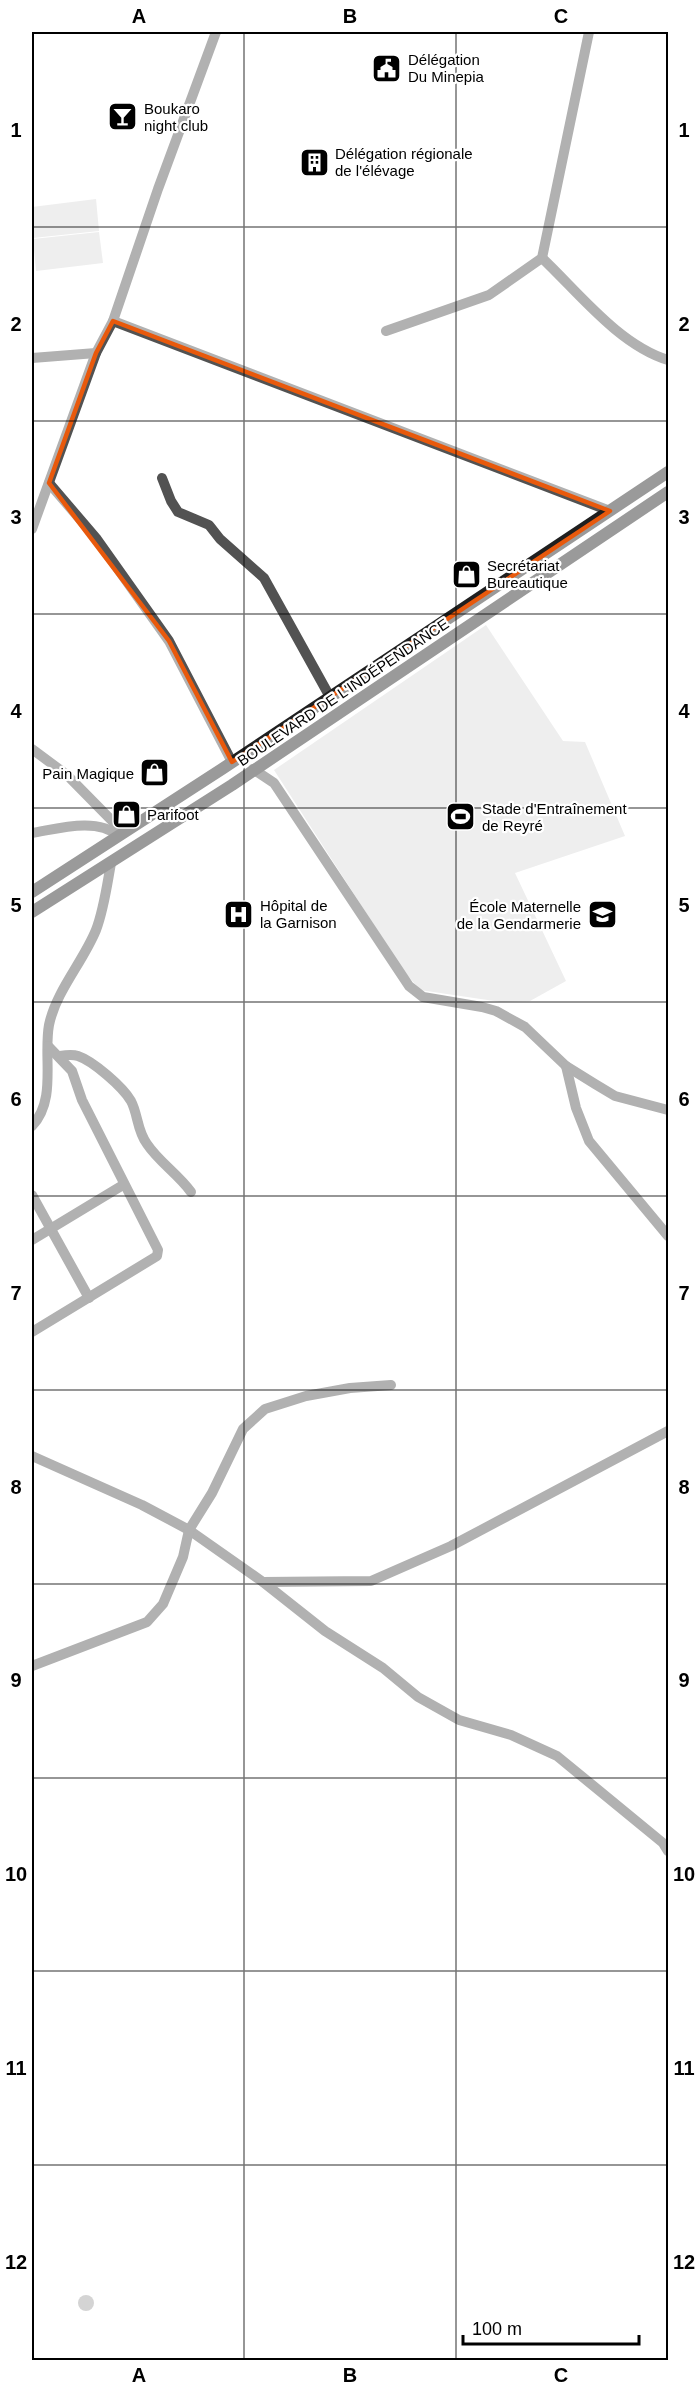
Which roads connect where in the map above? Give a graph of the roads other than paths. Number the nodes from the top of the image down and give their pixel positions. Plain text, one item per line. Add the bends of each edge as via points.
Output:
1 (216, 32) edge
2 (589, 32) edge
3 (542, 258) junction
4 (114, 321) junction
5 (386, 331) dead end
6 (96, 353) junction
7 (32, 358) edge
8 (669, 360) edge
9 (669, 472) edge
10 (162, 478) dead end
11 (49, 483) junction
12 (669, 492) edge
13 (610, 511) junction
14 (32, 529) edge
15 (330, 697) junction
16 (32, 749) edge
17 (232, 762) junction
18 (254, 769) junction
19 (32, 833) edge
20 (121, 835) junction
21 (111, 863) junction
22 (32, 892) edge
23 (32, 912) edge
24 (48, 1046) junction
25 (60, 1056) junction
26 (566, 1066) junction
27 (669, 1110) edge
28 (32, 1126) edge
29 (123, 1185) junction
30 (191, 1192) dead end
31 (32, 1195) edge
32 (50, 1228) junction
33 (669, 1236) edge
34 (32, 1240) edge
35 (88, 1299) junction
36 (32, 1332) edge
37 (391, 1385) dead end
38 (669, 1431) edge
39 (32, 1456) edge
40 (189, 1530) junction
41 (263, 1582) junction
42 (32, 1666) edge
43 (667, 1846) edge

1 - 4 street
2 - 3 street
3 - 5 street via 489,295
3 - 8 street via 617,331 644,351
4 - 6 street
4 - 13 street
6 - 7 street
6 - 11 street
9 - 13 main road, BOULEVARD DE L'INDÉPENDANCE
10 - 15 street via 178,512 209,525 264,578
11 - 14 street
11 - 17 street via 96,538 169,641
12 - 18 main road, BOULEVARD DE L'INDÉPENDANCE
13 - 15 main road, BOULEVARD DE L'INDÉPENDANCE
15 - 17 main road, BOULEVARD DE L'INDÉPENDANCE
16 - 20 street via 67,775
17 - 20 main road, BOULEVARD DE L'INDÉPENDANCE
18 - 21 main road, BOULEVARD DE L'INDÉPENDANCE
18 - 26 street via 274,783 409,986 423,997 496,1011 525,1027
19 - 20 street via 74,826
20 - 22 main road, BOULEVARD DE L'INDÉPENDANCE
21 - 23 main road, BOULEVARD DE L'INDÉPENDANCE
21 - 24 street via 95,932 51,1017
24 - 25 street
24 - 28 street via 45,1097
25 - 29 street via 76,1077 82,1100
25 - 30 street via 83,1058 126,1094 148,1146
26 - 27 street via 615,1095
26 - 33 street via 589,1141
29 - 32 street
29 - 35 street via 157,1246 157,1256
31 - 32 street
32 - 34 street
32 - 35 street
35 - 36 street
37 - 40 street via 306,1396 265,1409 243,1430
38 - 41 street via 452,1546 371,1581
39 - 40 street
40 - 41 street
40 - 42 street via 174,1584 147,1622
41 - 43 street via 418,1697 459,1720 511,1735 556,1756

